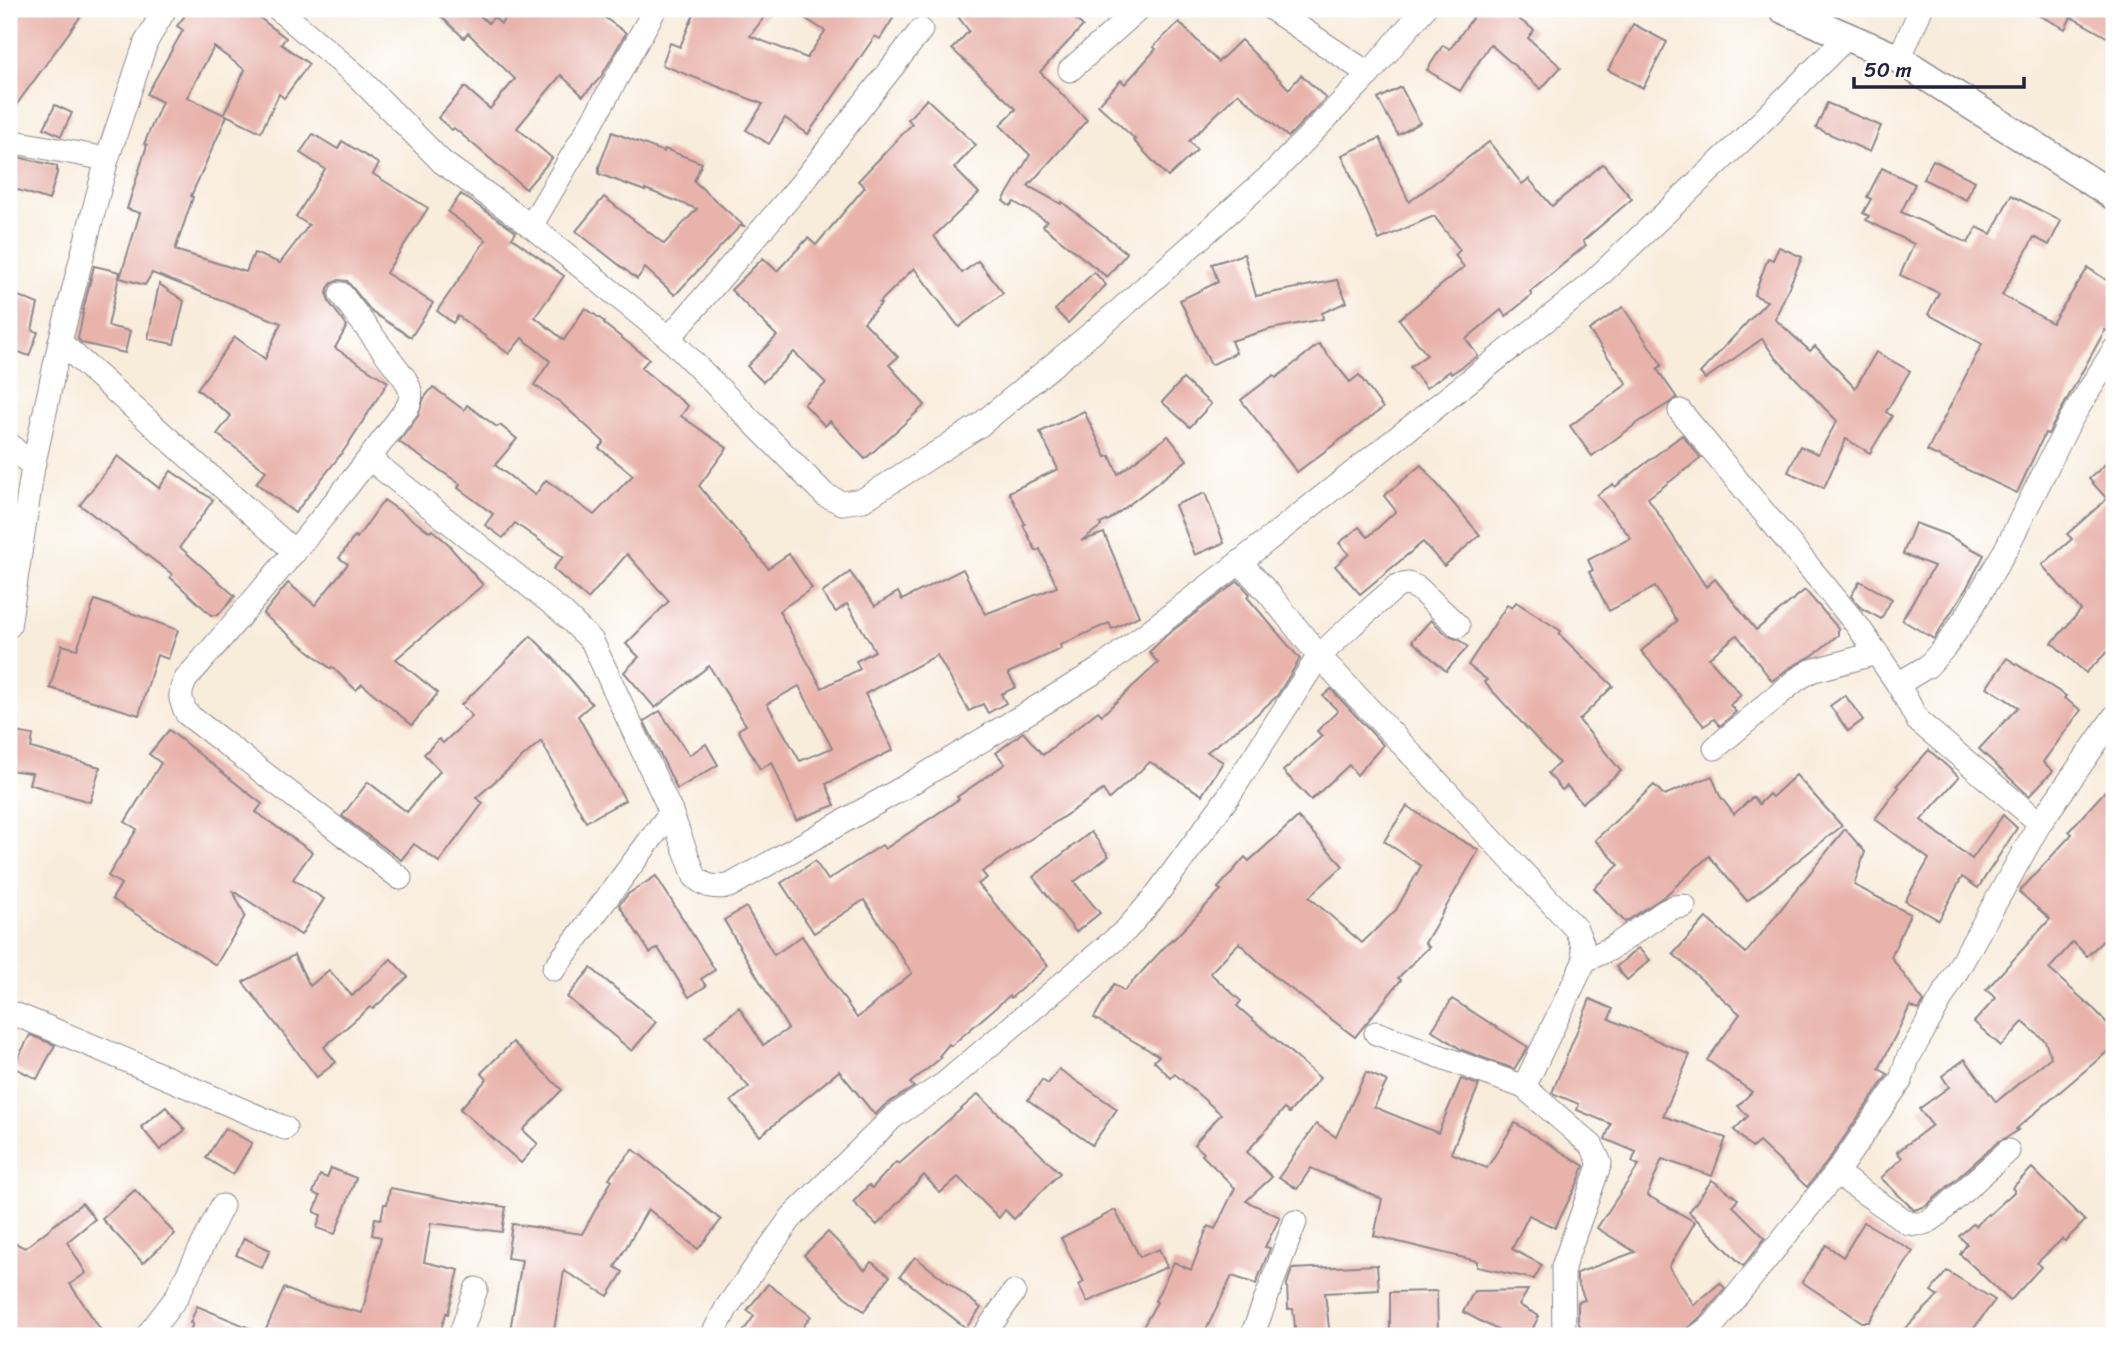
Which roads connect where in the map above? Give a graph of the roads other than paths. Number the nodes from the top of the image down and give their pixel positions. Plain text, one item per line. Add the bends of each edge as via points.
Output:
1 (165, 9) edge
2 (278, 9) edge
3 (654, 9) edge
4 (1139, 9) edge
5 (1272, 9) edge
6 (1424, 9) edge
7 (1783, 9) edge
8 (1921, 9) edge
9 (921, 30) dead end
10 (1847, 37) junction
11 (1899, 59) junction
12 (1070, 70) dead end
13 (1369, 74) junction
14 (9, 141) edge
15 (107, 159) junction
16 (2114, 196) edge
17 (531, 226) junction
18 (341, 294) dead end
19 (669, 338) junction
20 (60, 342) junction
21 (2114, 350) edge
22 (1680, 411) dead end
23 (9, 444) edge
24 (370, 459) junction
25 (33, 467) junction
26 (295, 552) junction
27 (1240, 562) junction
28 (9, 626) edge
29 (1458, 626) dead end
30 (1877, 653) junction
31 (1319, 656) junction
32 (1898, 684) junction
33 (2114, 717) edge
34 (1715, 748) dead end
35 (671, 813) junction
36 (2040, 823) junction
37 (400, 878) dead end
38 (1684, 906) dead end
39 (1585, 960) junction
40 (554, 969) dead end
41 (9, 1012) edge
42 (1376, 1033) dead end
43 (1524, 1087) junction
44 (285, 1128) dead end
45 (2008, 1151) dead end
46 (1836, 1173) junction
47 (222, 1206) dead end
48 (1294, 1222) dead end
49 (476, 1289) dead end
50 (1014, 1292) dead end
51 (147, 1336) edge
52 (460, 1336) edge
53 (712, 1336) edge
54 (983, 1336) edge
55 (1252, 1336) edge
56 (1564, 1336) edge
57 (1698, 1336) edge

1 - 15 street via 146,42
2 - 17 street via 357,76 442,162
3 - 17 street
4 - 12 street
5 - 13 street
6 - 13 street
7 - 10 street
8 - 11 street
9 - 19 street via 801,184
10 - 11 street
10 - 27 street via 1583,291
11 - 16 street
13 - 19 street via 1272,174 1115,314 981,425 863,500 842,502 825,495
14 - 15 street
15 - 20 street
17 - 19 street
18 - 24 street via 410,388 412,399
20 - 25 street
20 - 26 street
21 - 32 street via 2071,419 1968,614 1928,666
22 - 30 street
23 - 25 street
24 - 26 street
24 - 35 street via 561,611 592,641
25 - 28 street
26 - 37 street via 186,679 180,701 187,714
27 - 31 street
27 - 35 street via 1100,669 729,886 714,888 695,877
29 - 31 street via 1418,588 1397,586
30 - 32 street
30 - 34 street via 1811,671
31 - 39 street via 1576,929
31 - 53 street via 1228,797 1126,930 944,1084 893,1117 790,1218
32 - 36 street via 1918,721
33 - 36 street
35 - 40 street
36 - 46 street via 1908,1058 1901,1080
38 - 39 street via 1664,912
39 - 43 street
41 - 44 street
42 - 43 street
43 - 56 street via 1592,1146 1600,1163 1563,1267
45 - 46 street via 1935,1217 1917,1225
46 - 57 street via 1713,1325
47 - 51 street via 176,1298
48 - 55 street
49 - 52 street
50 - 54 street

